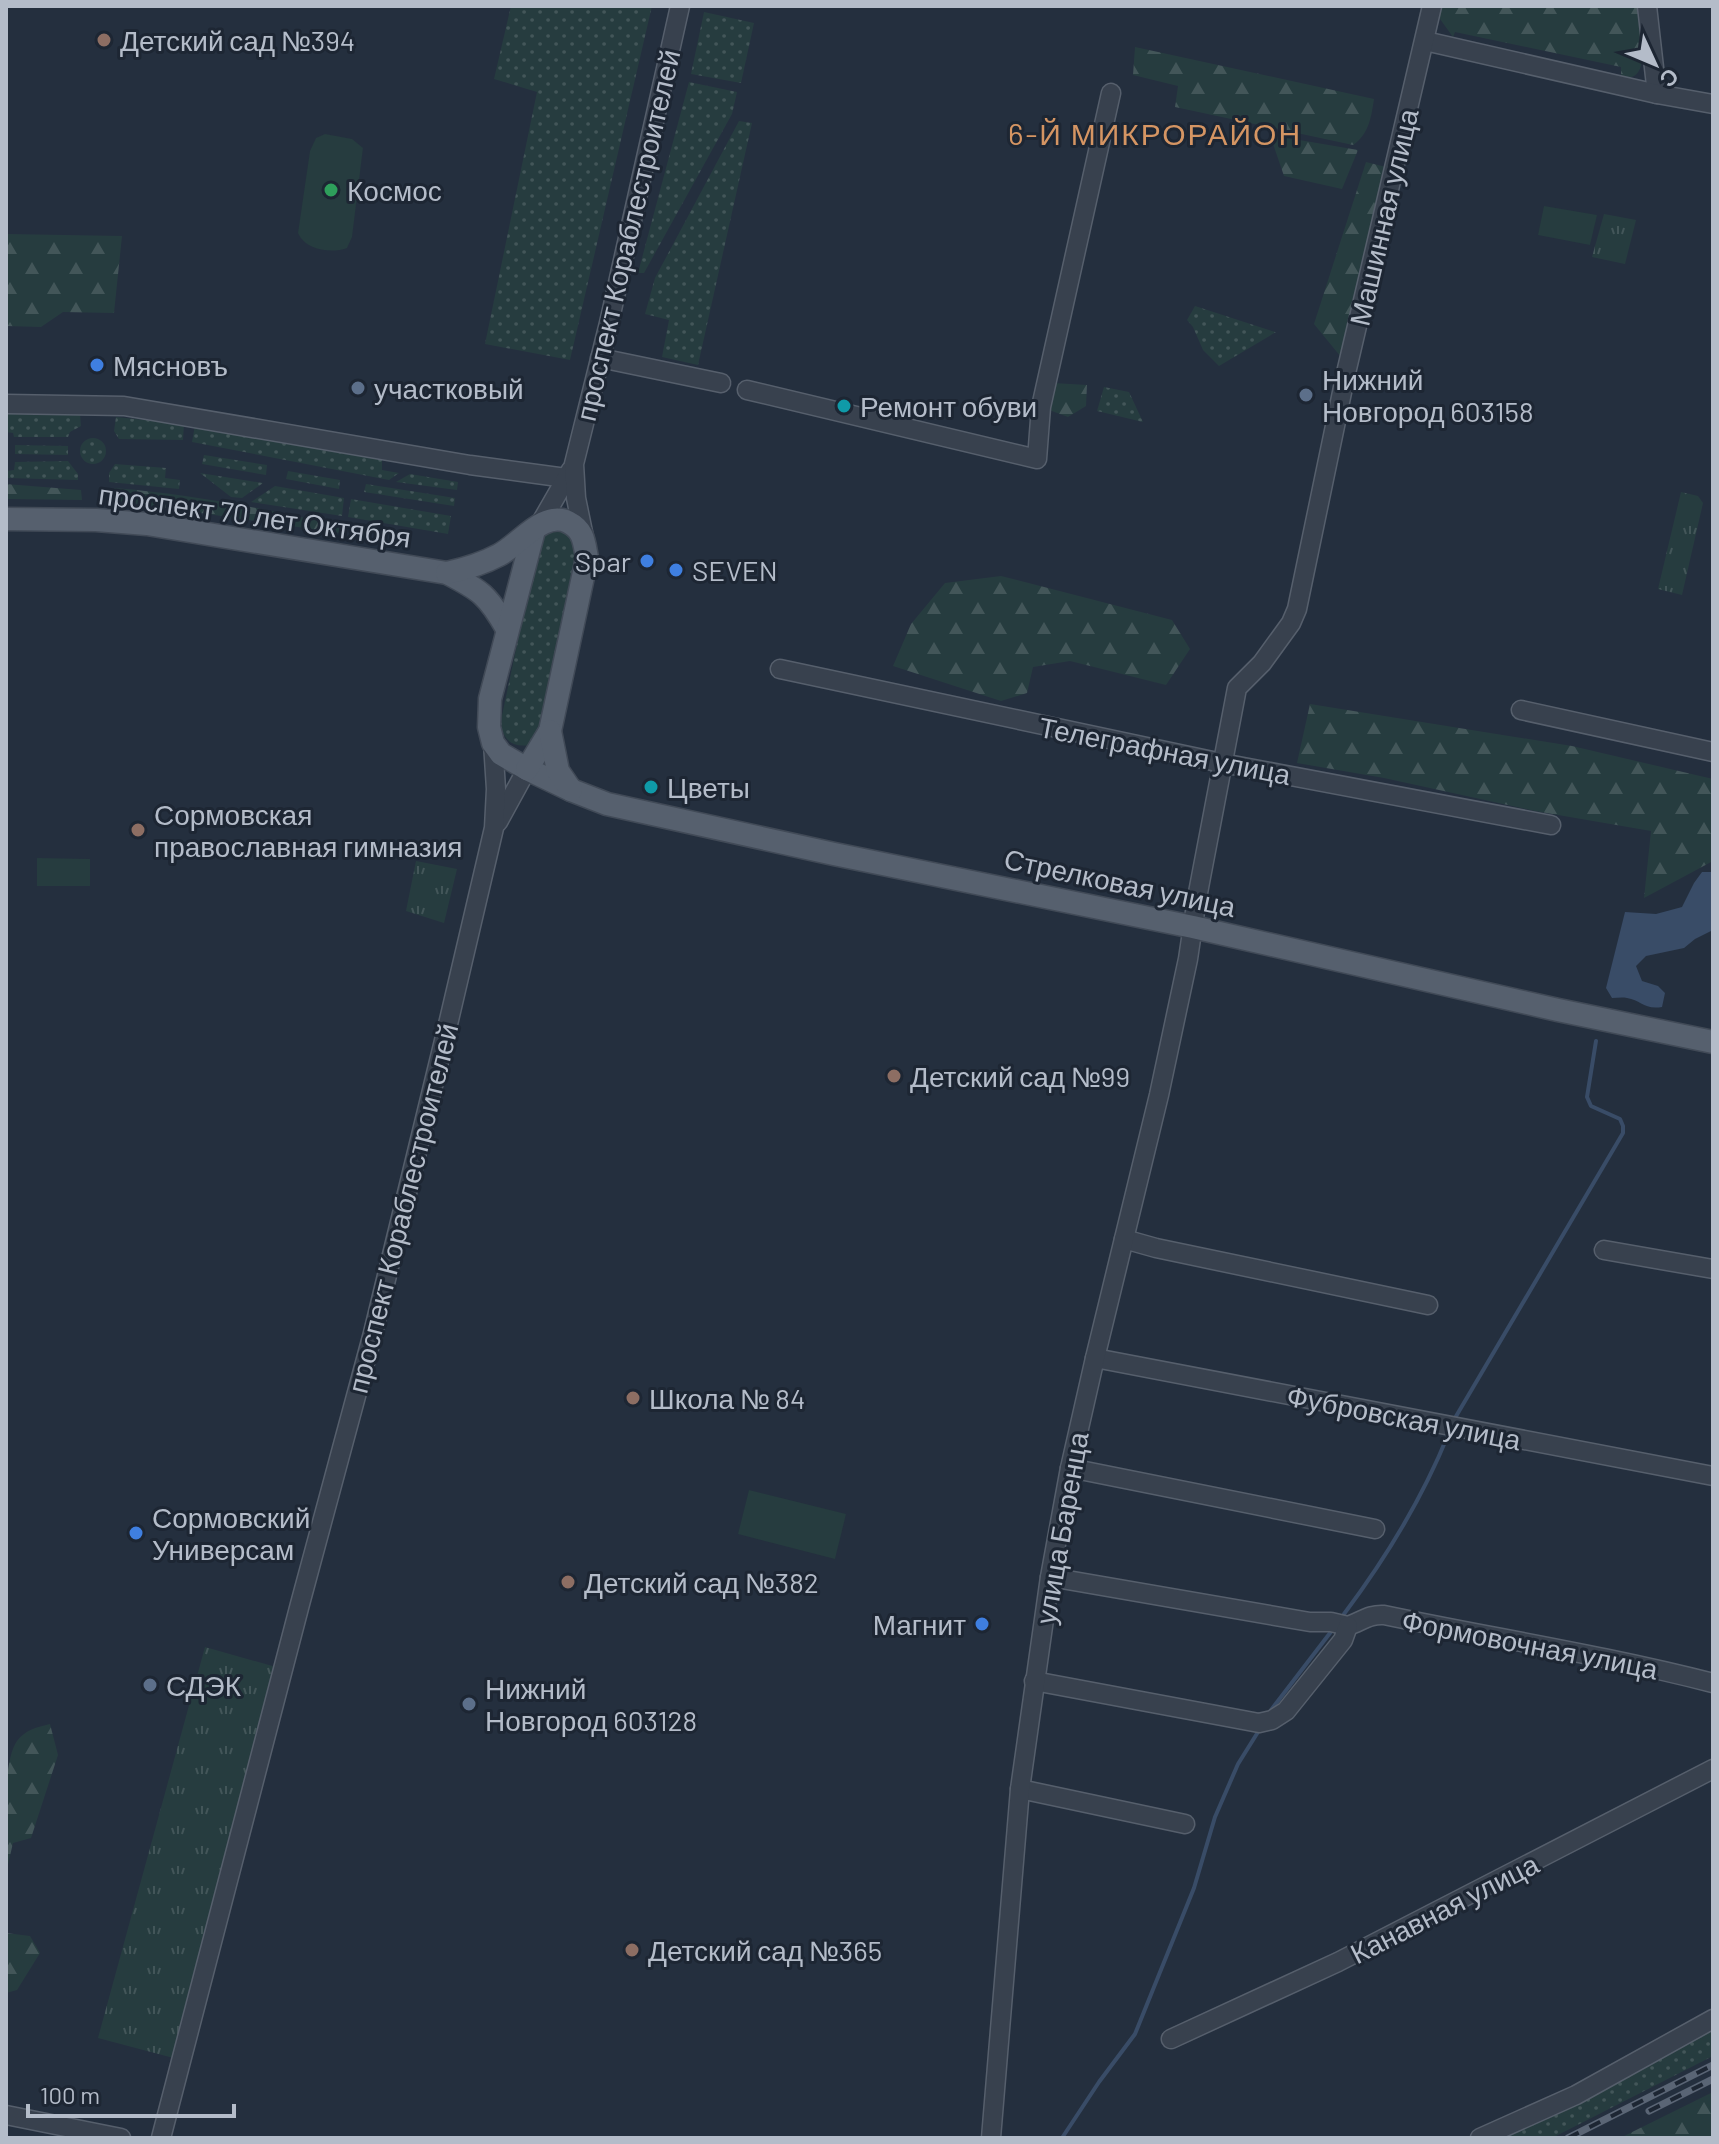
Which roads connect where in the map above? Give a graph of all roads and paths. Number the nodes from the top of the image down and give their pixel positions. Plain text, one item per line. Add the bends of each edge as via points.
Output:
1 (680, 6) edge
2 (1432, 6) edge
3 (1647, 6) edge
4 (1425, 41) junction
5 (1111, 93) dead end
6 (1657, 94) junction
7 (1713, 104) edge
8 (600, 358) junction
9 (721, 383) dead end
10 (747, 390) dead end
11 (6, 404) edge
12 (570, 471) junction
13 (6, 519) edge
14 (537, 527) junction
15 (584, 537) junction
16 (447, 573) junction
17 (507, 629) junction
18 (780, 669) dead end
19 (1521, 710) dead end
20 (550, 731) junction
21 (493, 743) junction
22 (1713, 752) edge
23 (1222, 763) junction
24 (527, 769) junction
25 (571, 790) junction
26 (1551, 825) dead end
27 (494, 828) junction
28 (1193, 927) junction
29 (1713, 1042) edge
30 (1124, 1239) junction
31 (1604, 1250) dead end
32 (1713, 1269) edge
33 (1428, 1305) dead end
34 (1095, 1358) junction
35 (1070, 1468) junction
36 (1713, 1476) edge
37 (1375, 1529) dead end
38 (1050, 1577) junction
39 (1348, 1626) junction
40 (1034, 1681) junction
41 (1713, 1683) edge
42 (1713, 1769) edge
43 (1020, 1789) junction
44 (1185, 1824) dead end
45 (1713, 2019) edge
46 (1171, 2039) dead end
47 (6, 2115) edge
48 (121, 2138) edge
49 (161, 2138) edge
50 (991, 2138) edge
51 (1480, 2138) edge

1 - 8 street, проспект Кораблестроителей
2 - 4 street, Машинная улица
3 - 6 street
4 - 6 street
4 - 23 street, Машинная улица via 1346,373 1297,609 1262,663 1237,688
5 - 10 street via 1041,407 1037,459
6 - 7 street
8 - 9 street
8 - 12 street, проспект Кораблестроителей
11 - 12 street via 124,406 470,465
12 - 14 street
12 - 15 street
13 - 16 main road, проспект 70 лет Октября via 147,524
14 - 15 main road via 563,519
14 - 16 main road via 503,553
14 - 17 main road
15 - 20 main road via 587,558
16 - 17 main road via 478,589
17 - 21 main road via 490,699
18 - 23 street, Телеграфная улица
19 - 22 street
20 - 24 main road
20 - 25 main road via 558,771
21 - 24 main road, Стрелковая улица
21 - 27 street, проспект Кораблестроителей
23 - 26 street, Телеграфная улица
23 - 28 street, Машинная улица
24 - 25 main road, Стрелковая улица
24 - 27 street
25 - 28 main road, Стрелковая улица via 607,804 834,854
27 - 49 street, проспект Кораблестроителей via 373,1333
28 - 29 main road, Стрелковая улица
28 - 30 street, улица Баренца
30 - 33 street
30 - 34 street, улица Баренца
31 - 32 street
34 - 35 street, улица Баренца
34 - 36 street, Фубровская улица
35 - 37 street
35 - 38 street, улица Баренца
38 - 39 street, Формовочная улица
38 - 40 street, улица Баренца
39 - 40 street via 1343,1640 1286,1711 1259,1723
39 - 41 street, Формовочная улица via 1384,1615
40 - 43 street, улица Баренца
42 - 46 street, Канавная улица via 1338,1962
43 - 44 street
43 - 50 street, улица Баренца
45 - 51 street via 1576,2095
47 - 48 street

